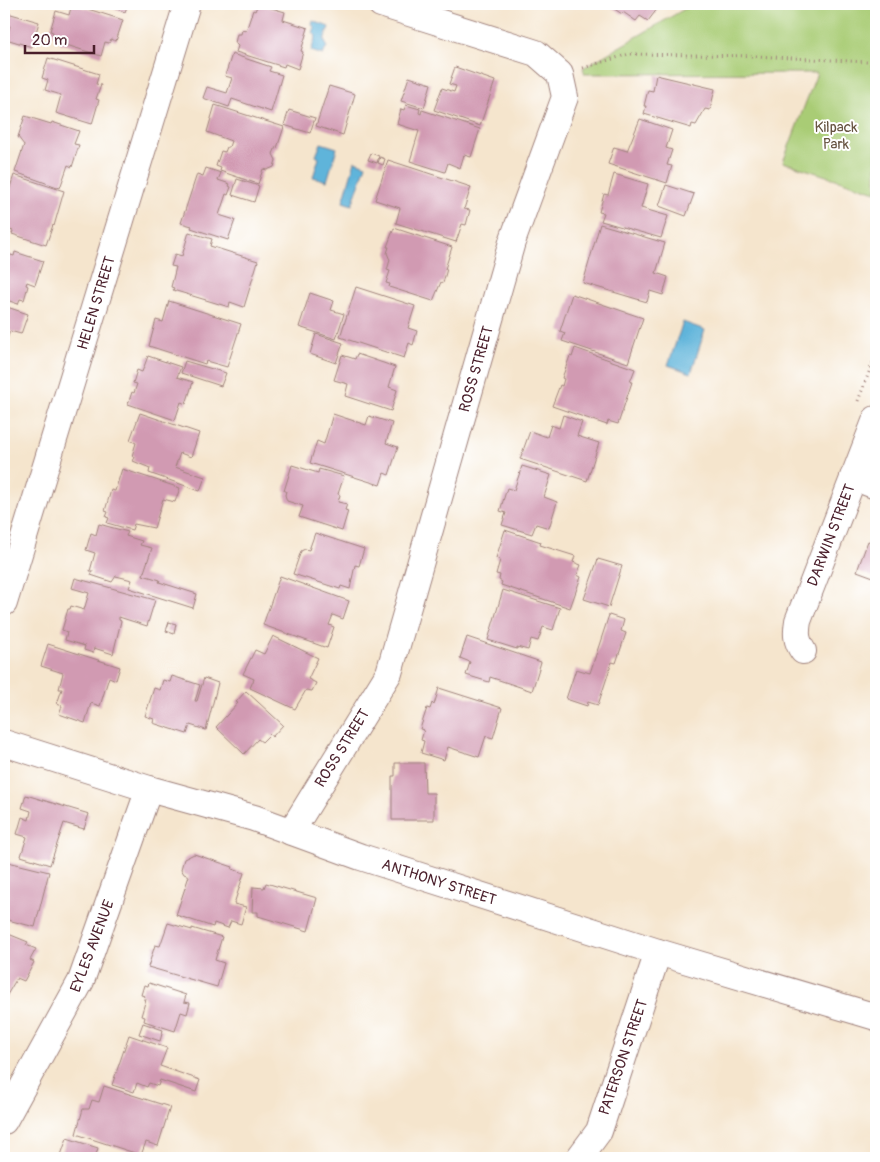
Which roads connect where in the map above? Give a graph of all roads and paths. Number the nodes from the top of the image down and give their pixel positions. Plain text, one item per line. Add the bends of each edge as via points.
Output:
1 (188, 4) edge
2 (382, 4) edge
3 (876, 68) edge
4 (560, 74) junction
5 (876, 419) edge
6 (865, 482) edge
7 (4, 603) edge
8 (803, 650) dead end
9 (4, 743) edge
10 (150, 789) junction
11 (291, 832) junction
12 (658, 952) junction
13 (876, 1017) edge
14 (4, 1120) edge
15 (580, 1158) edge

1 - 7 street, HELEN STREET
2 - 4 street via 536,53
3 - 4 path via 868,62 629,54
4 - 11 street, ROSS STREET via 565,97 512,242 388,673
5 - 6 street, DARWIN STREET
6 - 8 street, DARWIN STREET via 798,621 798,644
9 - 10 street, ANTHONY STREET
10 - 11 street, ANTHONY STREET via 254,818
10 - 14 street, EYLES AVENUE via 82,981
11 - 12 street, ANTHONY STREET
12 - 13 street, ANTHONY STREET
12 - 15 street, PATERSON STREET via 599,1131

